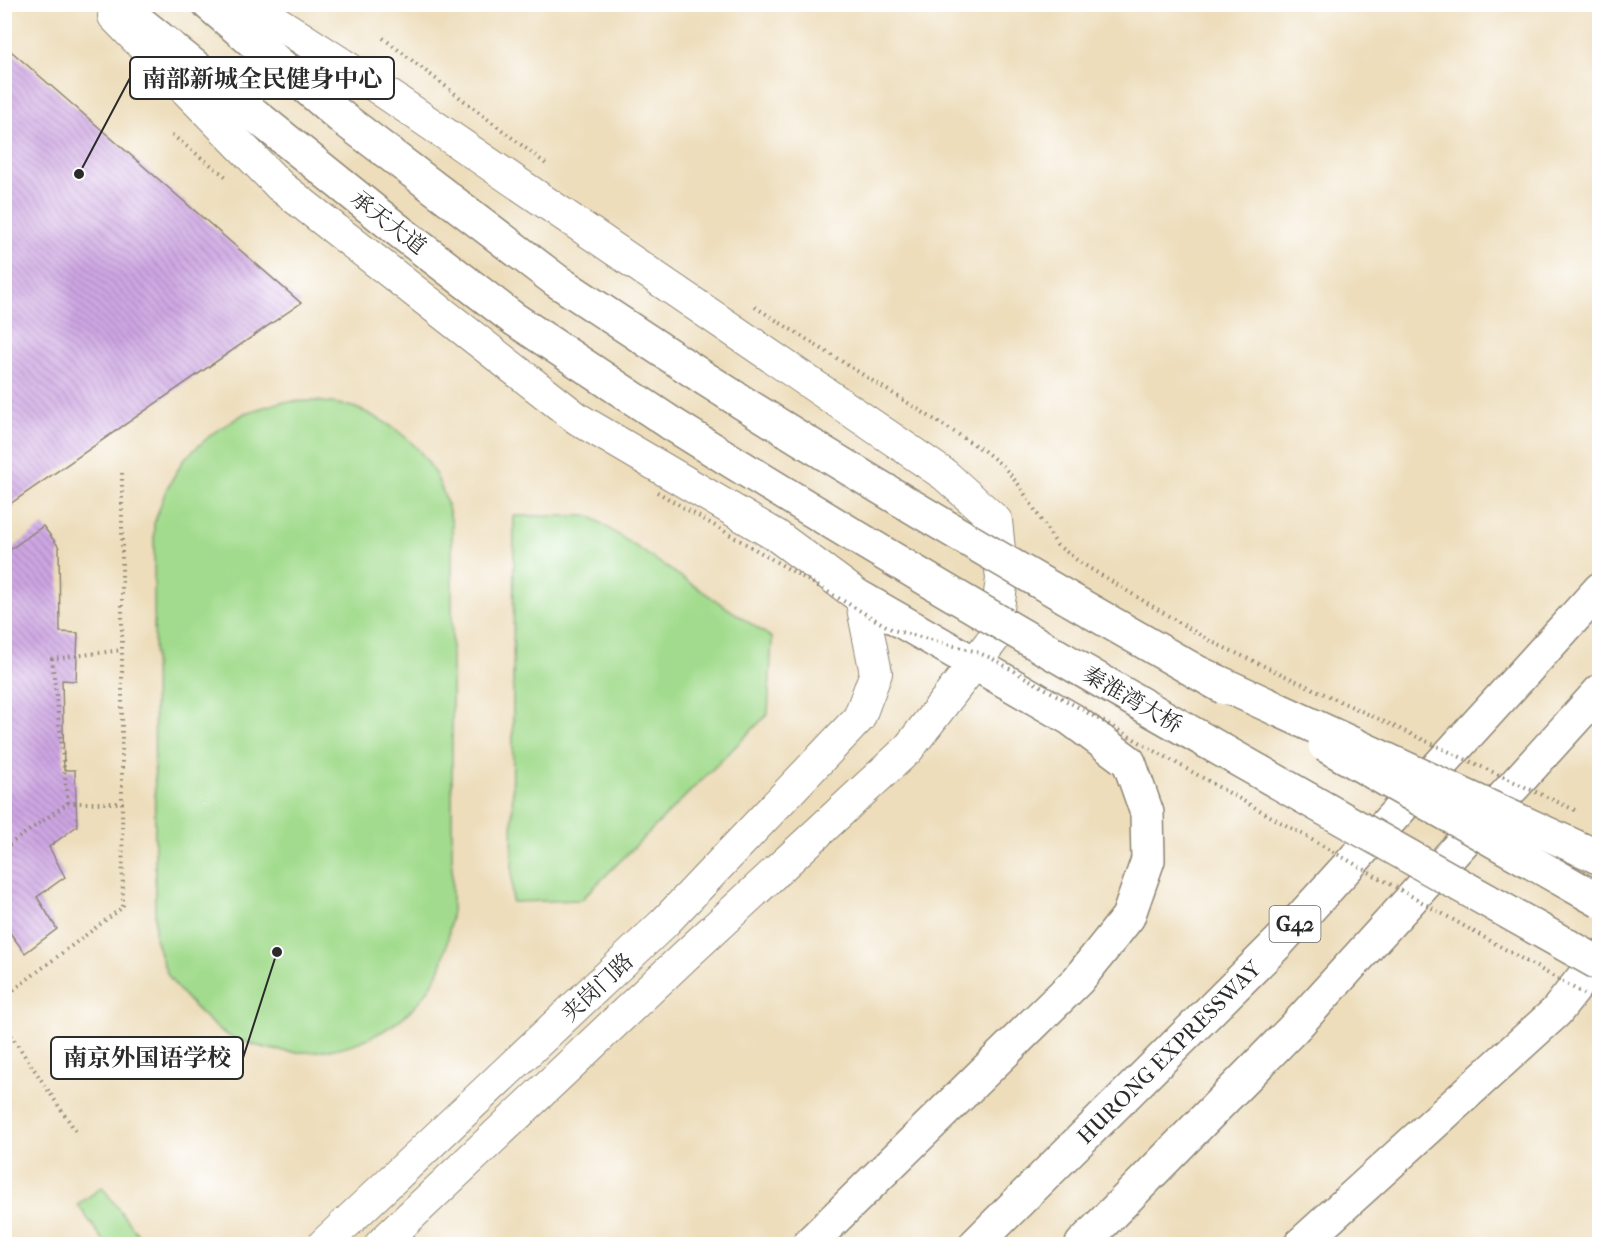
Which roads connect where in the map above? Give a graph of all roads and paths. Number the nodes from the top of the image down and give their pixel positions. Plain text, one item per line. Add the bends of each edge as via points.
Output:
1 (103, 4) edge
2 (117, 4) edge
3 (209, 4) edge
4 (249, 4) edge
5 (383, 38) dead end
6 (552, 168) dead end
7 (755, 307) dead end
8 (672, 424) joint
9 (122, 473) dead end
10 (657, 492) dead end
11 (1599, 589) edge
12 (861, 598) junction
13 (122, 650) junction
14 (975, 663) junction
15 (1201, 674) junction
16 (1599, 691) edge
17 (68, 803) junction
18 (122, 803) junction
19 (1580, 812) dead end
20 (4, 848) edge
21 (1599, 858) edge
22 (1599, 901) edge
23 (1599, 956) edge
24 (1599, 964) edge
25 (4, 997) edge
26 (1599, 1003) edge
27 (4, 1025) edge
28 (77, 1132) dead end
29 (324, 1245) edge
30 (381, 1245) edge
31 (809, 1245) edge
32 (976, 1245) edge
33 (1082, 1245) edge
34 (1301, 1245) edge

1 - 12 street via 289,194 578,418 777,536
2 - 8 main road, 承天大道 via 514,319
3 - 15 main road, bridge via 341,117 547,273 809,445
4 - 14 street, 夹岗门路 via 945,475 996,521 1002,579 997,618 994,638
5 - 6 path
7 - 19 path, bridge via 983,450 1019,485 1057,545 1081,563 1210,641
8 - 24 main road, 秦淮湾大桥, bridge via 1049,652
9 - 13 path
10 - 26 path, bridge via 893,630 992,658
11 - 32 main road, HURONG EXPRESSWAY / G42 via 1278,942
12 - 14 main road
12 - 29 street, 夹岗门路 via 876,673 859,718 664,923
13 - 17 path via 52,659
13 - 18 path
14 - 30 street, 夹岗门路 via 908,749
14 - 31 main road via 1071,719 1130,762 1147,813 1148,860 1128,917 1078,980
15 - 21 main road, bridge
15 - 22 main road, bridge
16 - 33 main road via 1294,1028
17 - 18 path
17 - 20 path
18 - 25 path via 123,907
23 - 34 main road, bridge via 1556,1012
27 - 28 path

